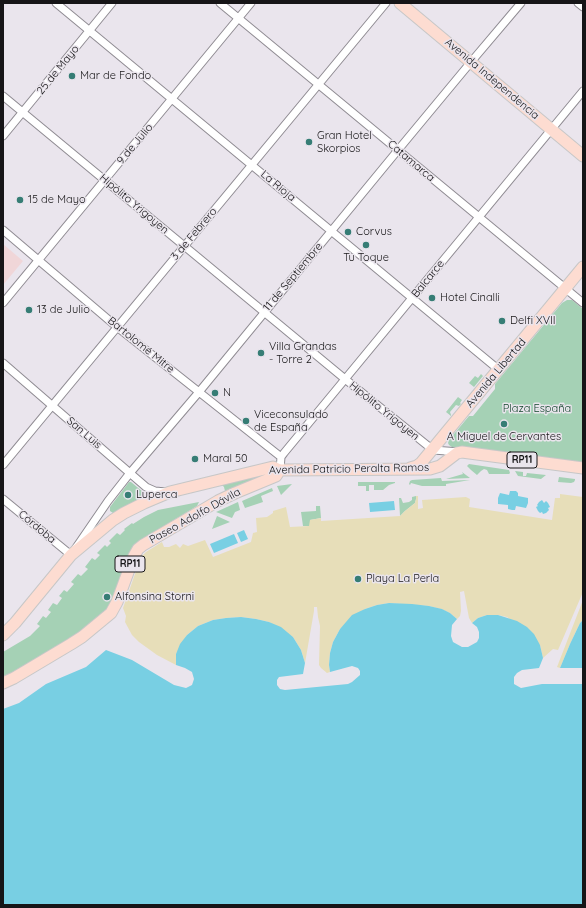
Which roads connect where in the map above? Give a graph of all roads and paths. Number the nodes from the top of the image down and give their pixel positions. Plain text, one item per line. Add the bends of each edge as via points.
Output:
1 (56, 3) edge
2 (112, 3) edge
3 (220, 3) edge
4 (251, 3) edge
5 (386, 3) edge
6 (400, 3) edge
7 (521, 3) edge
8 (578, 3) edge
9 (583, 7) edge
10 (239, 18) junction
11 (90, 30) junction
12 (471, 62) junction
13 (319, 84) junction
14 (583, 91) edge
15 (3, 96) edge
16 (172, 99) junction
17 (23, 112) junction
18 (551, 129) junction
19 (3, 136) edge
20 (398, 150) junction
21 (583, 156) edge
22 (252, 165) junction
23 (105, 180) junction
24 (479, 217) junction
25 (3, 230) edge
26 (332, 231) junction
27 (184, 246) junction
28 (39, 259) junction
29 (583, 268) edge
30 (566, 288) junction
31 (412, 298) junction
32 (3, 302) edge
33 (583, 303) edge
34 (264, 312) junction
35 (117, 327) junction
36 (3, 363) edge
37 (499, 370) junction
38 (345, 379) junction
39 (199, 392) junction
40 (52, 406) junction
41 (433, 450) junction
42 (462, 452) junction
43 (281, 457) junction
44 (3, 465) edge
45 (583, 468) edge
46 (403, 469) junction
47 (280, 470) junction
48 (130, 473) junction
49 (210, 482) junction
50 (170, 492) junction
51 (3, 499) edge
52 (218, 501) junction
53 (71, 555) junction
54 (3, 635) edge
55 (3, 683) edge

1 - 11 street, La Rioja
2 - 11 street, 25 de Mayo
3 - 10 street, Catamarca
4 - 10 street, 9 de Julio
5 - 13 street, 3 de Febrero
6 - 12 main road, Avenida Independencia
7 - 12 street, 11 de Septiembre
8 - 9 street
10 - 13 street, Catamarca
10 - 16 street, 9 de Julio
11 - 16 street, La Rioja
11 - 17 street, 25 de Mayo
12 - 18 main road, Avenida Independencia
12 - 20 street, 11 de Septiembre
13 - 20 street, Catamarca
13 - 22 street, 3 de Febrero
14 - 18 street, Balcarce
15 - 17 street, Hipólito Yrigoyen
16 - 22 street, La Rioja
16 - 23 street, 9 de Julio
17 - 19 street, 25 de Mayo
17 - 23 street, Hipólito Yrigoyen
18 - 21 main road, Avenida Independencia
18 - 24 street, Balcarce
20 - 24 street, Catamarca
20 - 26 street, 11 de Septiembre
22 - 26 street, La Rioja
22 - 27 street, 3 de Febrero
23 - 27 street, Hipólito Yrigoyen
23 - 28 street, 9 de Julio
24 - 30 street, Catamarca
24 - 31 street, Balcarce
25 - 28 street, Bartolomé Mitre
26 - 31 street, La Rioja
26 - 34 street, 11 de Septiembre
27 - 34 street, Hipólito Yrigoyen
27 - 35 street, 3 de Febrero
28 - 32 street, 9 de Julio
28 - 35 street, Bartolomé Mitre
29 - 30 main road, Avenida Libertad
30 - 33 street, Catamarca
30 - 37 main road, Avenida Libertad
31 - 37 street, La Rioja
31 - 38 street, Balcarce
34 - 38 street, Hipólito Yrigoyen
34 - 39 street, 11 de Septiembre
35 - 39 street, Bartolomé Mitre
35 - 40 street, 3 de Febrero
36 - 40 street, San Luis
37 - 41 main road, Avenida Libertad
38 - 41 street, Hipólito Yrigoyen
38 - 43 street, Balcarce
39 - 43 street, Bartolomé Mitre
39 - 48 street, 11 de Septiembre
40 - 44 street, 3 de Febrero
40 - 48 street, San Luis
41 - 42 street, Avenida Patricio Peralta Ramos
41 - 46 main road, Avenida Libertad via 417,466
42 - 45 main road, Avenida Patricio Peralta Ramos / RP11
42 - 46 main road, Avenida Patricio Peralta Ramos via 435,468
43 - 47 street
46 - 47 main road, Avenida Patricio Peralta Ramos
47 - 49 main road, Avenida Patricio Peralta Ramos via 273,468
47 - 52 main road, Paseo Adolfo Dávila / RP11 via 276,476
48 - 50 street, San Luis via 151,490
48 - 53 street, 11 de Septiembre via 108,500
49 - 50 main road, Avenida Patricio Peralta Ramos
49 - 52 main road via 219,489
50 - 53 main road, Avenida Patricio Peralta Ramos via 124,513
51 - 53 street, Córdoba
52 - 55 main road, Paseo Adolfo Dávila / RP11 via 140,547 131,561 116,606 109,615 82,637
53 - 54 main road, Avenida Patricio Peralta Ramos

